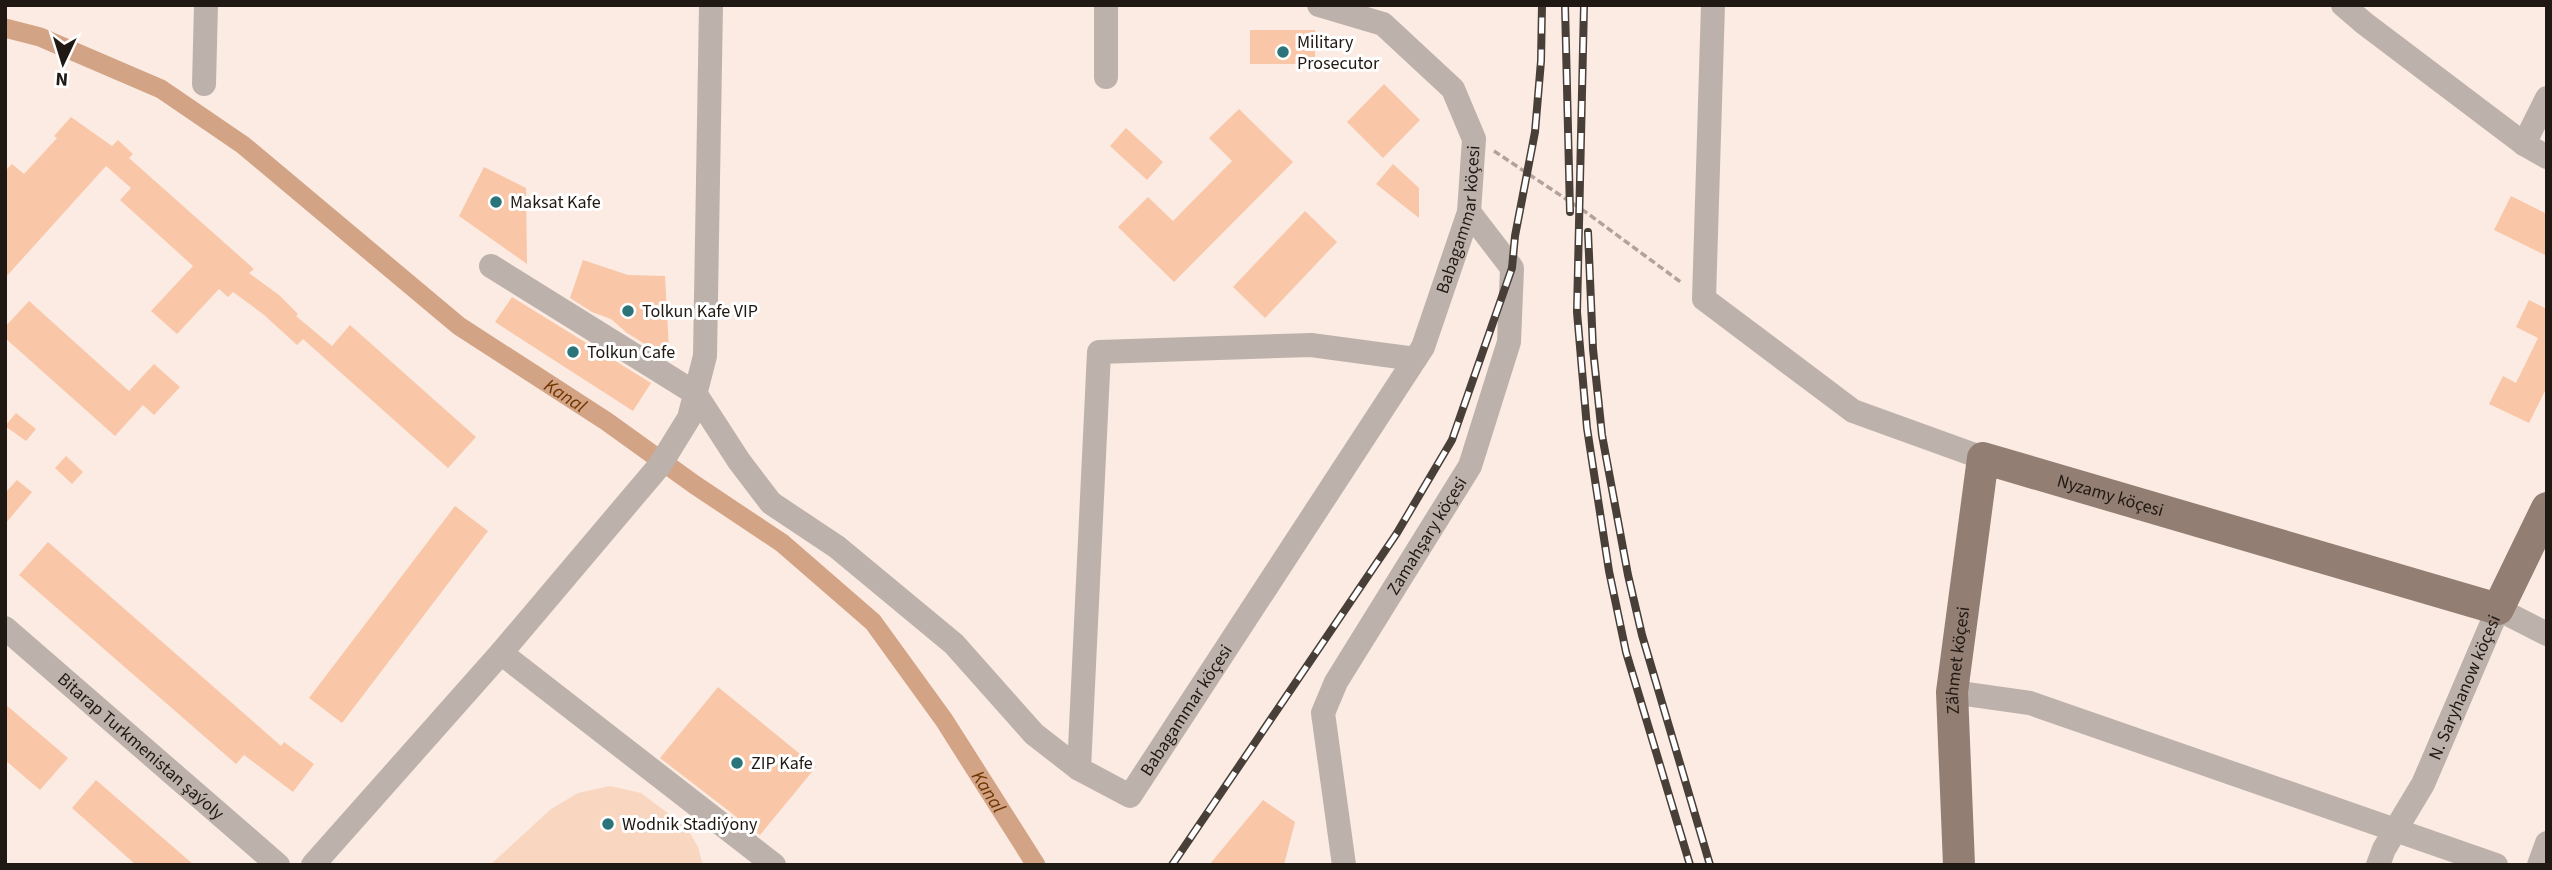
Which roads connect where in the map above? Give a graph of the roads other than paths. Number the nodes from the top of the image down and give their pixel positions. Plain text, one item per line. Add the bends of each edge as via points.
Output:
1 (206, 5) edge
2 (711, 5) edge
3 (1106, 5) edge
4 (1319, 5) edge
5 (1713, 5) edge
6 (2343, 5) edge
7 (2371, 14) edge
8 (1106, 77) dead end
9 (204, 84) dead end
10 (2547, 98) edge
11 (2524, 144) junction
12 (2547, 157) edge
13 (1469, 212) junction
14 (491, 266) dead end
15 (1415, 359) junction
16 (695, 393) junction
17 (1983, 458) junction
18 (2547, 508) edge
19 (2498, 608) junction
20 (5, 628) edge
21 (2547, 634) edge
22 (501, 653) junction
23 (1952, 692) junction
24 (1079, 769) junction
25 (2395, 831) junction
26 (2547, 843) edge
27 (278, 865) edge
28 (313, 865) edge
29 (774, 865) edge
30 (1344, 865) edge
31 (1959, 865) edge
32 (2378, 865) edge
33 (2496, 865) edge
34 (2539, 865) edge

1 - 9 street
2 - 16 street via 705,356
3 - 8 street
4 - 13 street, Babagammar köçesi via 1383,24 1453,89 1474,139
5 - 17 street, Nyzamy köçesi via 1704,299 1853,411
6 - 7 street
7 - 11 street
10 - 11 street
11 - 12 street
13 - 15 street, Babagammar köçesi
13 - 30 street, Zamahşary köçesi via 1512,268 1509,342 1470,466 1336,682 1323,713
14 - 16 street
15 - 24 street, Babagammar köçesi via 1130,796
15 - 24 street via 1311,345 1099,352
16 - 22 street via 689,418 660,465
16 - 24 street, Babagammar köçesi via 771,503 837,547 954,644 1034,734
17 - 19 main road, Nyzamy köçesi
17 - 23 main road, Zähmet köçesi
18 - 19 main road, N. Saryhanow köçesi
19 - 21 street, Nyzamy köçesi
19 - 25 street, N. Saryhanow köçesi via 2423,784
20 - 27 street, Bitarap Turkmenistan şaýoly
22 - 28 street
22 - 29 street
23 - 25 street via 2030,703
23 - 31 main road, Zähmet köçesi
25 - 32 street, N. Saryhanow köçesi
25 - 33 street
26 - 34 street

